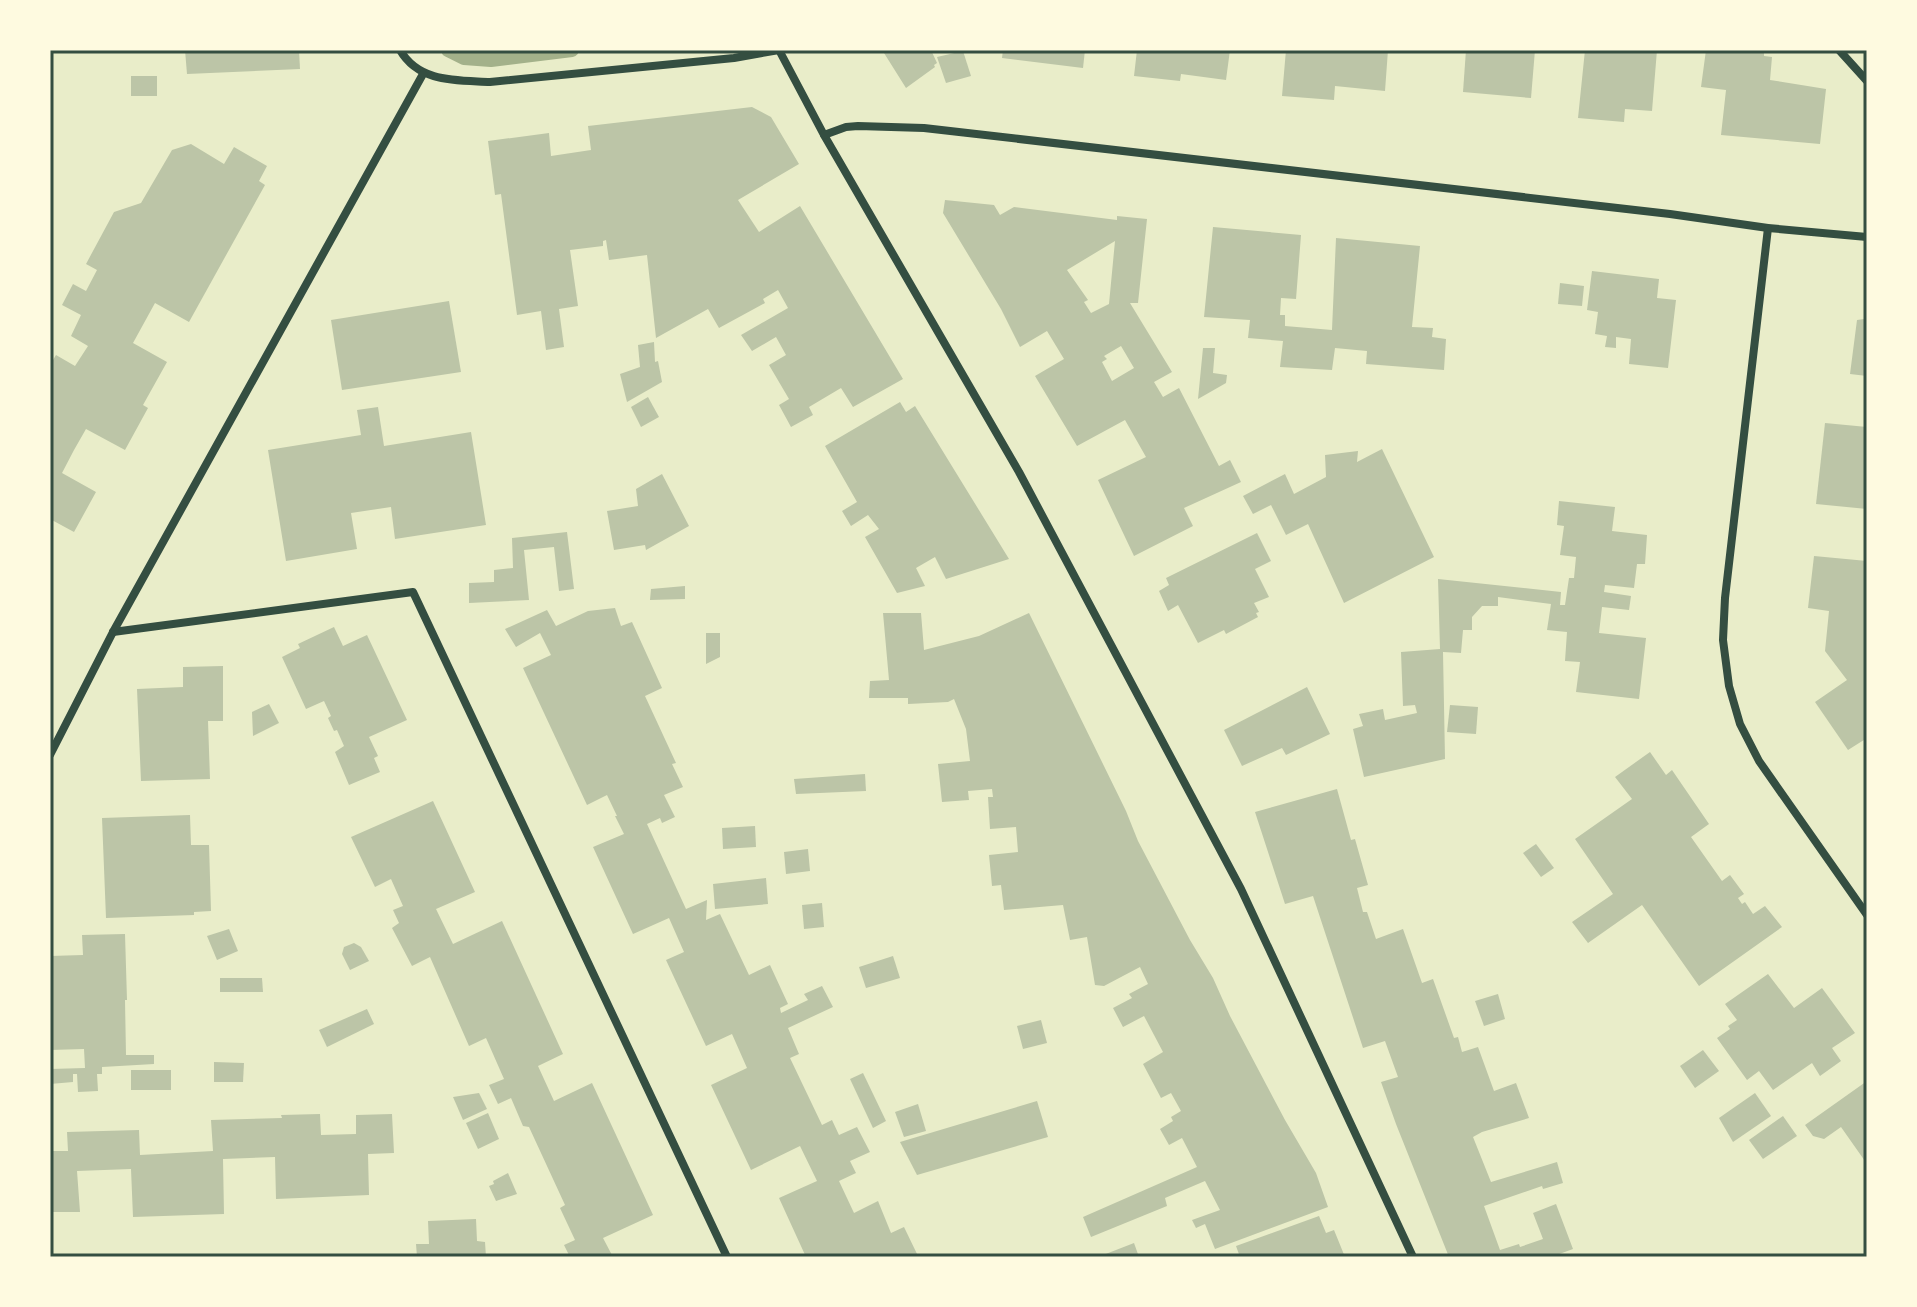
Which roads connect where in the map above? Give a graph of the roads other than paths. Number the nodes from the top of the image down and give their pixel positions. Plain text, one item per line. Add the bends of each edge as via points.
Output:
1 (400, 50) edge
2 (779, 50) edge
3 (1839, 50) edge
4 (423, 74) junction
5 (1867, 81) edge
6 (824, 135) junction
7 (1768, 228) junction
8 (1867, 237) edge
9 (113, 632) junction
10 (50, 755) edge
11 (1867, 915) edge
12 (727, 1257) edge
13 (1413, 1257) edge

1 - 4 street
2 - 4 street via 490,82
2 - 6 street
3 - 5 street
4 - 9 street
6 - 7 street via 858,126 924,128
6 - 13 street via 1019,472 1241,889
7 - 8 street
7 - 11 street via 1725,598 1729,686 1759,761
9 - 10 street
9 - 12 street via 413,592

